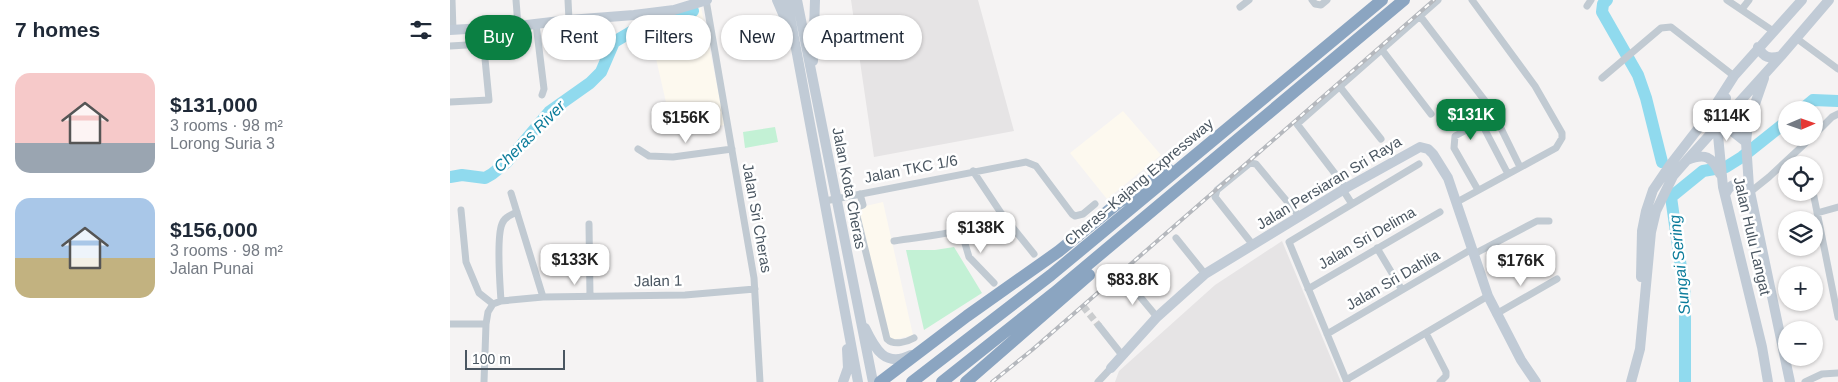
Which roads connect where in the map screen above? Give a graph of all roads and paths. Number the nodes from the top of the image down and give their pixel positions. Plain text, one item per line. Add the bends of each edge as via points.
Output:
1 (452, 0) edge
2 (516, 0) edge
3 (568, 0) edge
4 (706, 0) edge
5 (777, 0) edge
6 (787, 0) edge
7 (796, 0) edge
8 (815, 0) edge
9 (1312, 0) edge
10 (1327, 0) edge
11 (1382, 0) edge
12 (1404, 0) edge
13 (1438, 0) edge
14 (1472, 0) edge
15 (1728, 0) edge
16 (1749, 0) edge
17 (1802, 0) edge
18 (1829, 0) edge
19 (1742, 9) junction
20 (517, 15) edge
21 (569, 15) edge
22 (616, 16) edge
23 (1420, 16) junction
24 (542, 23) edge
25 (532, 24) edge
26 (536, 24) junction
27 (465, 29) edge
28 (452, 30) edge
29 (1773, 31) junction
30 (1796, 38) junction
31 (465, 45) edge
32 (450, 46) edge
33 (1758, 48) junction
34 (797, 50) junction
35 (1382, 50) junction
36 (1781, 56) junction
37 (485, 60) edge
38 (1838, 69) edge
39 (1766, 72) junction
40 (1734, 76) junction
41 (812, 77) junction
42 (1602, 78) dead end
43 (1340, 87) junction
44 (542, 95) dead end
45 (450, 102) edge
46 (1253, 108) junction
47 (1431, 114) dead end
48 (1838, 114) edge
49 (1701, 125) junction
50 (1717, 126) junction
51 (1823, 126) edge
52 (1381, 138) dead end
53 (1746, 142) junction
54 (1803, 146) edge
55 (638, 149) dead end
56 (732, 149) junction
57 (1686, 160) junction
58 (1420, 164) dead end
59 (1520, 167) junction
60 (973, 171) junction
61 (1508, 174) junction
62 (1723, 183) junction
63 (1345, 189) junction
64 (1478, 190) junction
65 (1749, 190) junction
66 (511, 193) dead end
67 (860, 194) junction
68 (836, 198) junction
69 (825, 201) junction
70 (1457, 202) junction
71 (1095, 204) dead end
72 (1352, 204) junction
73 (1838, 207) edge
74 (1154, 209) junction
75 (461, 210) dead end
76 (1823, 211) edge
77 (517, 212) junction
78 (1440, 212) dead end
79 (1000, 213) junction
80 (1300, 217) junction
81 (1549, 221) dead end
82 (589, 224) dead end
83 (961, 230) junction
84 (1176, 238) dead end
85 (894, 241) dead end
86 (1823, 242) edge
87 (1253, 245) junction
88 (1377, 248) junction
89 (1473, 252) junction
90 (1034, 254) dead end
91 (1838, 269) edge
92 (1829, 272) junction
93 (1205, 274) junction
94 (1557, 279) dead end
95 (1127, 281) dead end
96 (994, 282) dead end
97 (755, 289) junction
98 (1308, 289) junction
99 (1402, 290) junction
100 (590, 296) junction
101 (1488, 296) junction
102 (542, 297) junction
103 (501, 300) junction
104 (493, 304) junction
105 (858, 311) junction
106 (846, 314) junction
107 (1496, 314) junction
108 (1157, 317) junction
109 (1838, 317) edge
110 (450, 324) edge
111 (486, 324) junction
112 (1099, 326) tunnel mouth
113 (1426, 333) junction
114 (1327, 334) junction
115 (1642, 335) junction
116 (914, 338) dead end
117 (924, 349) junction
118 (1122, 355) junction
119 (1111, 368) joint
120 (1838, 373) edge
121 (1347, 381) edge
122 (484, 382) edge
123 (760, 382) edge
124 (843, 382) edge
125 (858, 382) edge
126 (873, 382) edge
127 (880, 382) edge
128 (912, 382) edge
129 (942, 382) edge
130 (966, 382) edge
131 (1100, 382) edge
132 (1440, 382) edge
133 (1536, 382) edge
134 (1631, 382) edge
135 (1768, 382) edge
136 (1790, 382) edge
137 (1805, 382) edge

1 - 28 street
2 - 20 street
3 - 21 street
4 - 22 main road via 674,10
4 - 56 street, Jalan Sri Cheras
5 - 34 main road
6 - 34 main road, Jalan Kota Cheras
7 - 41 main road, Jalan Kota Cheras
8 - 41 main road
9 - 10 street via 1321,5
11 - 46 highway, Cheras–Kajang Expressway
12 - 74 highway, Cheras–Kajang Expressway
13 - 23 street
14 - 59 street via 1535,86 1562,133 1556,148
15 - 19 street
16 - 19 street
17 - 29 main road
18 - 30 main road, Jalan Hulu Langat
19 - 29 street
23 - 35 street
23 - 59 street via 1492,110
24 - 26 main road
25 - 26 main road
26 - 44 street
27 - 28 main road
29 - 33 main road
30 - 36 main road, Jalan Hulu Langat
30 - 38 street
31 - 32 street
33 - 36 main road via 1769,58
33 - 40 main road
34 - 69 main road, Jalan Kota Cheras
35 - 43 street
35 - 47 street
36 - 39 main road, Jalan Hulu Langat
37 - 45 street via 489,100
39 - 50 main road
39 - 53 main road, Jalan Hulu Langat via 1751,112
40 - 42 street via 1668,26 1661,28
40 - 49 main road, Jalan Hulu Langat
40 - 50 main road, Jalan Hulu Langat
41 - 68 main road, Jalan Kota Cheras
43 - 52 street
43 - 63 street via 1297,124
46 - 117 highway via 1118,203 1059,252
46 - 128 highway, Cheras–Kajang Expressway via 1051,275
48 - 51 street
49 - 50 main road
49 - 115 main road, Jalan Hulu Langat via 1660,179 1646,211 1642,231
50 - 53 main road via 1727,127
50 - 57 main road, Jalan Hulu Langat
50 - 62 main road, Jalan Hulu Langat
53 - 65 main road, Jalan Hulu Langat
54 - 65 street via 1770,178
55 - 56 street via 649,156 673,157
56 - 97 street, Jalan Sri Cheras
57 - 62 main road via 1700,156 1708,158 1715,163
57 - 115 main road, Jalan Hulu Langat via 1673,176 1656,211 1651,232
58 - 72 street
59 - 61 street
60 - 67 street, Jalan TKC 1/6
60 - 71 street, Jalan TKC 1/6 via 1026,162 1036,166 1075,216
60 - 79 street
61 - 64 street
61 - 64 street via 1484,128 1478,124 1455,136 1454,148
62 - 65 main road via 1729,187 1742,184
62 - 135 main road, Jalan Hulu Langat
63 - 70 main road, Jalan Persiaran Sri Raya via 1415,149 1424,148 1430,150 1448,178
63 - 72 street
63 - 80 main road, Jalan Persiaran Sri Raya
64 - 70 street
65 - 136 main road, Jalan Hulu Langat
66 - 77 street
67 - 68 street, Jalan TKC 1/6
67 - 116 street via 863,205 856,212 887,339 895,344
68 - 69 street, Jalan TKC 1/6
68 - 105 main road, Jalan Kota Cheras
69 - 106 main road, Jalan Kota Cheras
70 - 89 main road, Jalan Persiaran Sri Raya
72 - 98 street via 1289,243
73 - 76 street
74 - 129 highway, Cheras–Kajang Expressway
74 - 130 highway via 1106,259
75 - 104 street via 466,262 479,293
77 - 102 street
77 - 103 street via 502,224
78 - 88 street, Jalan Sri Delima
79 - 83 street via 986,223
79 - 90 street
80 - 87 main road, Jalan Persiaran Sri Raya
80 - 87 street via 1256,164 1250,163 1215,193
81 - 89 street, Jalan Sri Dahlia via 1537,221
82 - 100 street
83 - 85 street
83 - 96 street via 969,257
84 - 93 street
86 - 92 street
87 - 93 main road, Jalan Persiaran Sri Raya
88 - 98 street, Jalan Sri Delima
88 - 99 street
89 - 99 street, Jalan Sri Dahlia
89 - 101 main road, Jalan Persiaran Sri Raya
91 - 92 street
92 - 109 street
93 - 108 main road, Jalan Persiaran Sri Raya
94 - 107 street
95 - 108 street
97 - 100 street, Jalan 1 via 685,295
97 - 123 street, Jalan Sri Cheras
98 - 114 street
99 - 114 street, Jalan Sri Dahlia
100 - 102 street, Jalan 1
101 - 107 main road, Jalan Persiaran Sri Raya
101 - 113 street
102 - 103 street, Jalan 1
103 - 104 street, Jalan 1
104 - 111 street
105 - 117 main road via 875,346 885,357 896,360
105 - 126 main road, Jalan Kota Cheras
106 - 124 main road via 848,368
106 - 125 main road, Jalan Kota Cheras
107 - 133 main road, Jalan Persiaran Sri Raya via 1520,360
108 - 118 main road, Jalan Persiaran Sri Raya
110 - 111 street
111 - 122 street
112 - 118 street
113 - 121 street
113 - 132 street via 1446,372
114 - 121 street
115 - 134 main road, Jalan Hulu Langat
117 - 127 highway
118 - 119 main road, Jalan Persiaran Sri Raya
119 - 131 street, Jalan Persiaran Sri Raya
120 - 137 street via 1822,374

